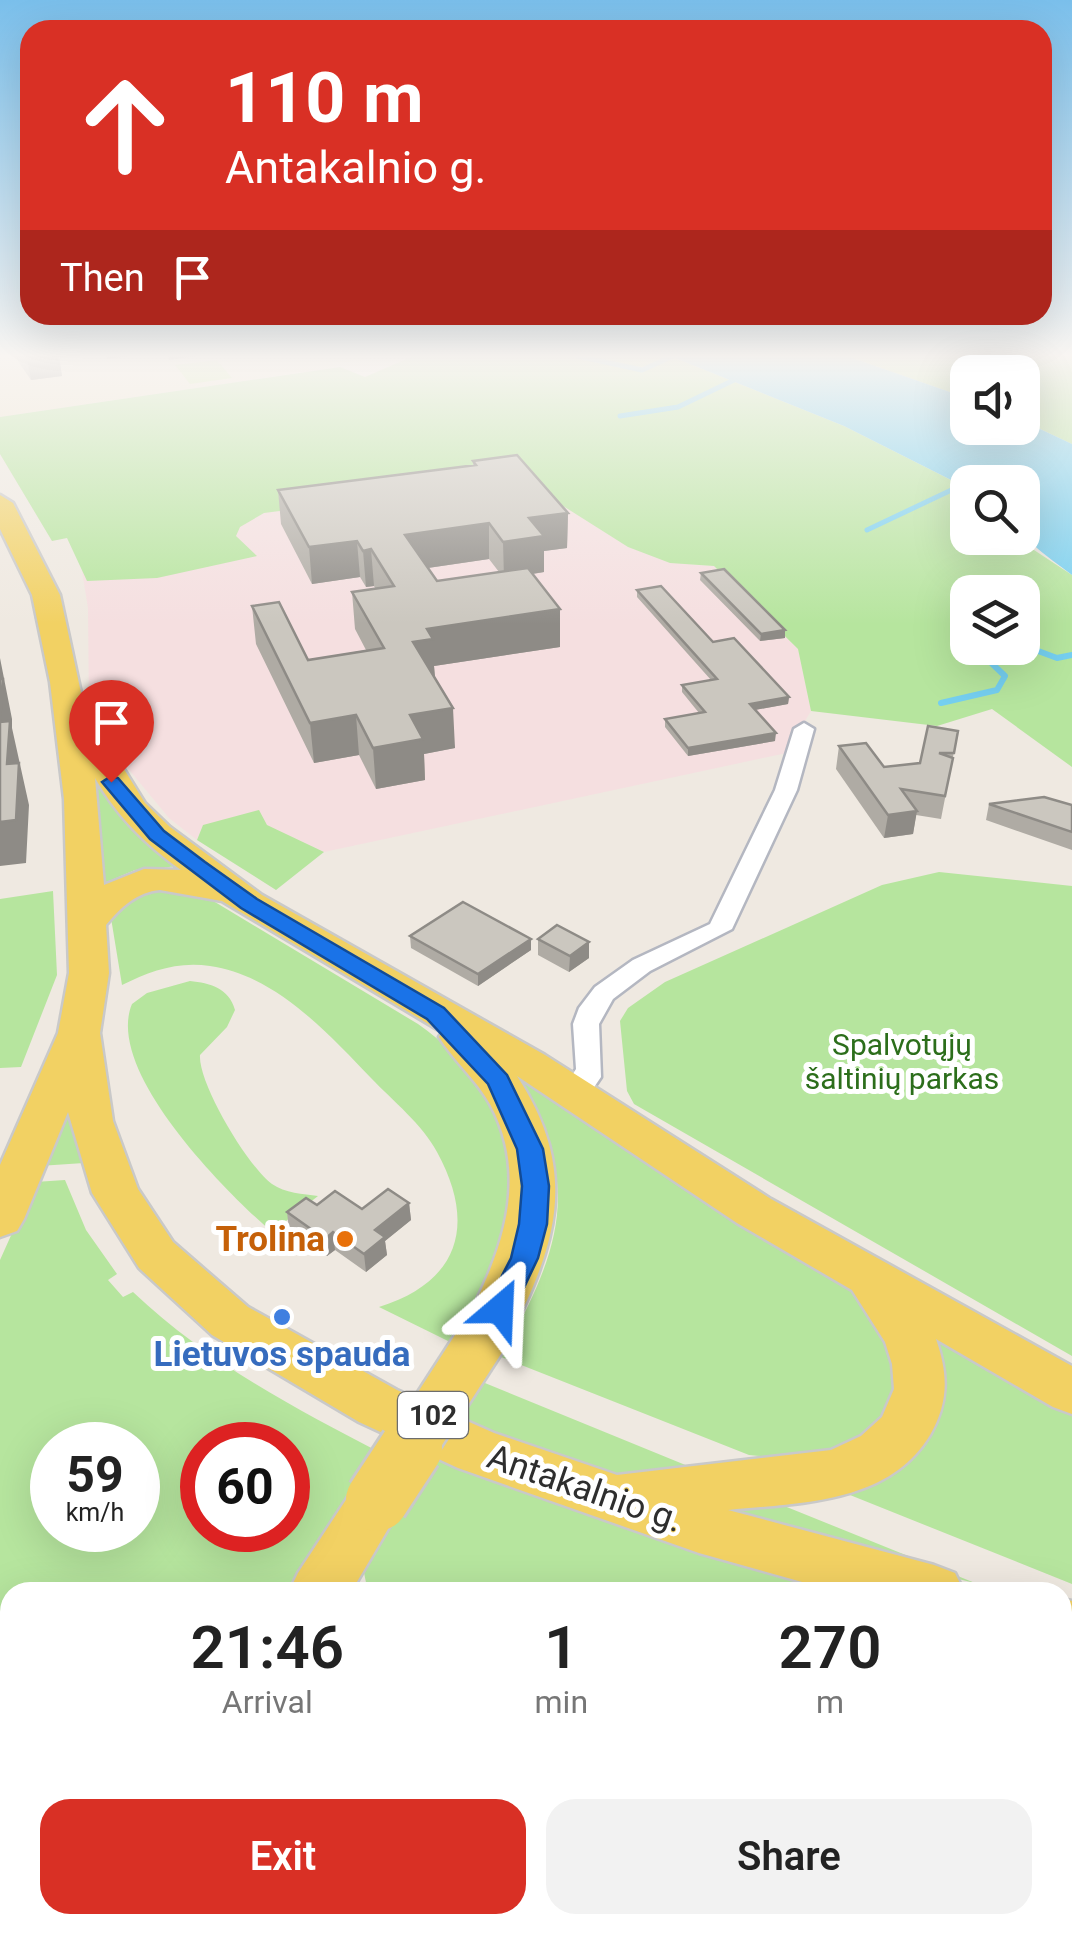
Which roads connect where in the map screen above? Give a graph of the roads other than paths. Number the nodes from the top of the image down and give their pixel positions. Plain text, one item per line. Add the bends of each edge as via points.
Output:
1 (0, 503) edge
2 (66, 682) junction
3 (804, 730) dead end
4 (249, 903) junction
5 (86, 924) junction
6 (436, 1013) junction
7 (79, 1033) junction
8 (574, 1094) junction
9 (0, 1219) edge
10 (852, 1266) junction
11 (1072, 1392) edge
12 (610, 1498) junction
13 (325, 1582) edge
14 (895, 1582) edge

1 - 2 main road, Antakalnio g. / 102 via 46,594
2 - 4 main road, Antakalnio g. / 102 via 80,723 131,809
2 - 5 main road, Antakalnio g. / 102 via 81,799
3 - 8 street via 786,790 720,929 656,958 592,1004 585,1026 590,1070
4 - 5 main road via 191,882 151,878 111,894
4 - 6 main road, Antakalnio g. / 102
5 - 7 main road, Antakalnio g. / 102 via 89,973
6 - 8 main road, Antakalnio g.
6 - 13 main road, 102, bridge via 498,1080 530,1149 533,1224 512,1290
7 - 9 main road
7 - 12 main road, Antakalnio g. via 103,1164 132,1223 189,1287 230,1321 378,1406
8 - 10 main road, Antakalnio g. via 664,1156
10 - 11 main road, Antakalnio g.
10 - 12 main road via 910,1332 920,1364 922,1391 898,1435 876,1455 817,1478
12 - 14 main road, Antakalnio g.

